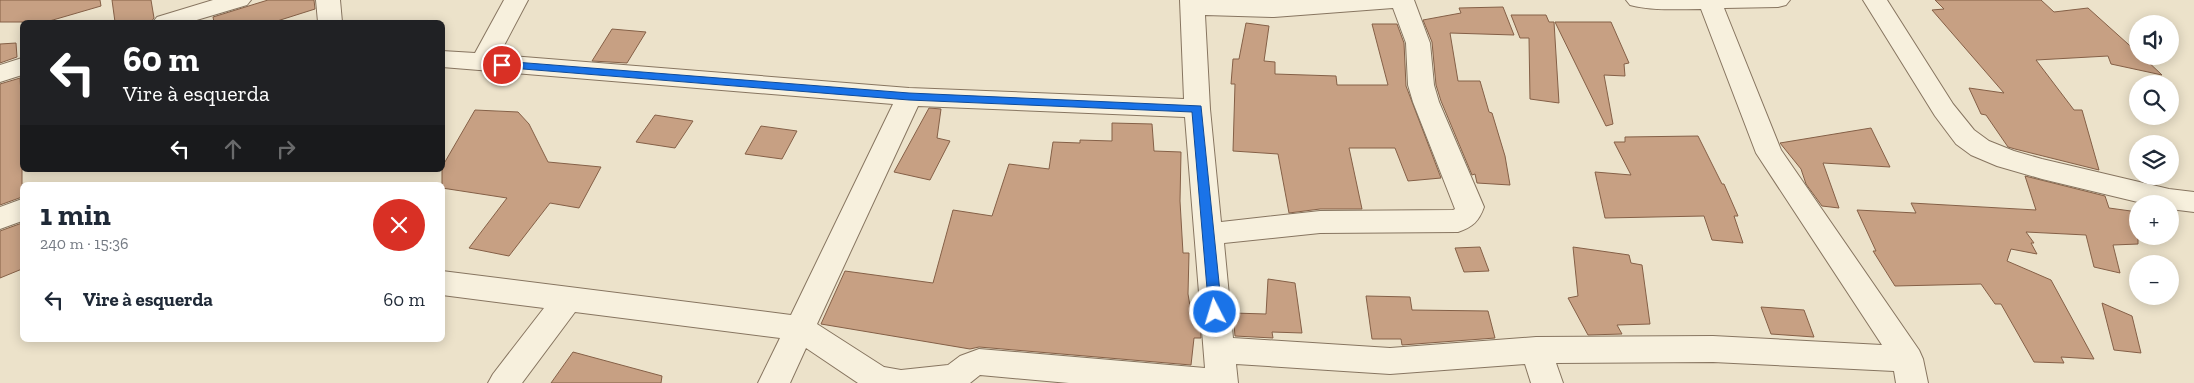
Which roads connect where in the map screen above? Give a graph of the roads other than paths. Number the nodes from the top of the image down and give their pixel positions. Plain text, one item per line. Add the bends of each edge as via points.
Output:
1 (240, 0) edge
2 (328, 0) edge
3 (516, 0) edge
4 (1394, 0) edge
5 (1402, 0) edge
6 (1638, 0) edge
7 (1772, 0) edge
8 (1778, 0) edge
9 (1876, 0) edge
10 (1710, 2) junction
11 (1193, 4) edge
12 (172, 20) edge
13 (330, 20) edge
14 (445, 59) edge
15 (482, 63) junction
16 (20, 67) edge
17 (0, 74) edge
18 (909, 97) junction
19 (1197, 109) junction
20 (2194, 202) edge
21 (20, 211) edge
22 (0, 218) edge
23 (1209, 234) junction
24 (445, 283) edge
25 (567, 300) junction
26 (798, 328) junction
27 (1219, 350) junction
28 (1536, 350) junction
29 (1910, 371) edge
30 (954, 380) edge
31 (504, 383) edge
32 (774, 383) edge
33 (1220, 383) edge
34 (1546, 383) edge

1 - 12 street
2 - 13 street
3 - 15 street
4 - 11 street via 1274,9
5 - 23 street via 1418,42 1421,85 1470,207 1467,215 1458,220 1320,222
6 - 10 street
7 - 8 street
7 - 10 street
9 - 20 street via 1944,110 1965,137 1980,148 2042,169
10 - 29 street via 1769,153
11 - 19 street
14 - 15 street
15 - 18 street
16 - 17 street
18 - 19 street
18 - 26 street
19 - 23 street
21 - 22 street
23 - 27 street
24 - 25 street
25 - 26 street
25 - 31 street
26 - 30 street via 877,379 900,383
26 - 32 street
27 - 28 street via 1390,361
27 - 33 street
28 - 29 street via 1713,350
28 - 34 street
30 - 33 street via 968,365 979,362

